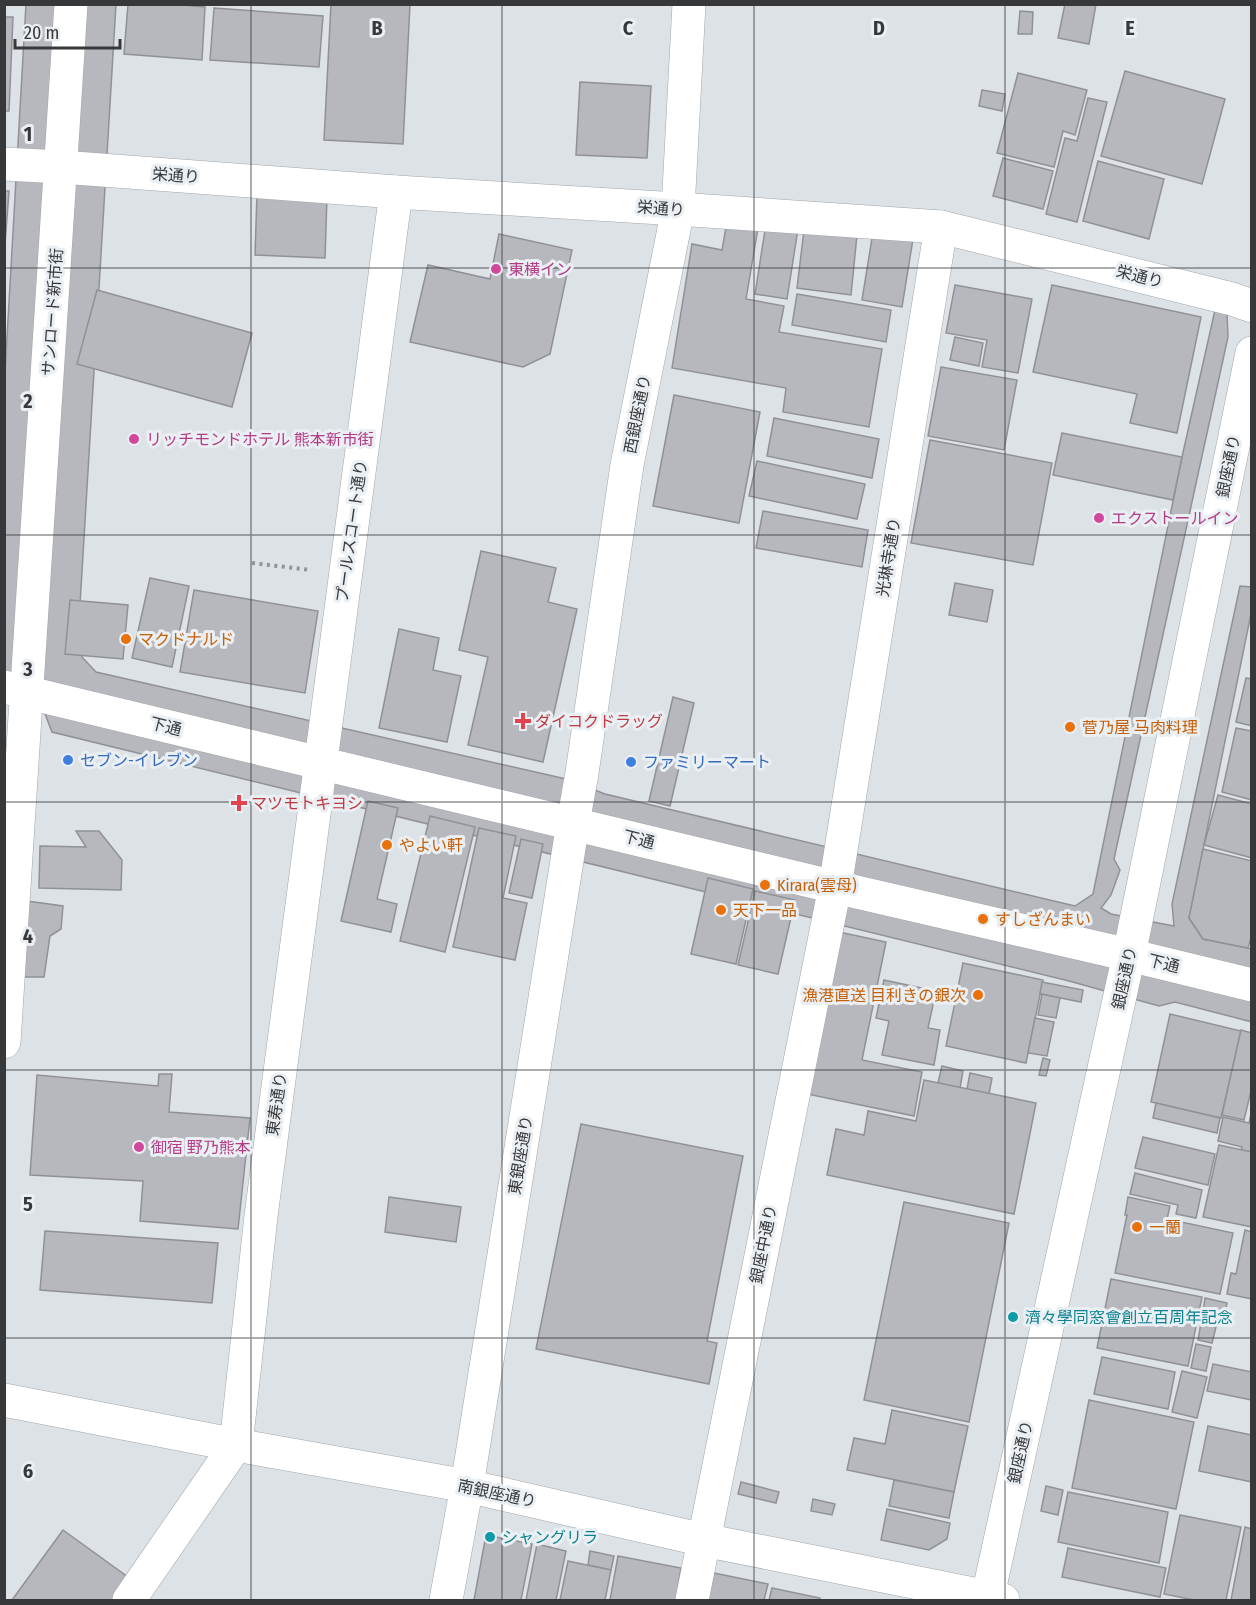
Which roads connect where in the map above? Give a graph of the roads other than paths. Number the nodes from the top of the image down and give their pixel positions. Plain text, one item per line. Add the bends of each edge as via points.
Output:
1 (71, 4) edge
2 (689, 4) edge
3 (4, 164) edge
4 (61, 167) junction
5 (396, 192) junction
6 (678, 209) junction
7 (941, 227) junction
8 (1251, 306) edge
9 (1251, 353) edge
10 (16, 689) edge
11 (321, 764) junction
12 (573, 823) junction
13 (836, 887) junction
14 (1129, 955) junction
15 (1251, 985) edge
16 (4, 1042) edge
17 (4, 1400) edge
18 (236, 1445) junction
19 (467, 1486) junction
20 (704, 1540) junction
21 (129, 1600) edge
22 (446, 1600) edge
23 (692, 1600) edge
24 (993, 1600) edge

1 - 4 street, サンロード新市街
2 - 6 street, 西銀座通り
3 - 4 street, 栄通り
4 - 5 street, 栄通り
4 - 10 street, サンロード新市街
5 - 6 street, 栄通り
5 - 11 street, プールスコート通り
6 - 7 street, 栄通り
6 - 12 street, 西銀座通り via 627,465
7 - 8 street, 栄通り
7 - 13 street, 光琳寺通り
9 - 14 street, 銀座通り
10 - 11 street, 下通
10 - 16 street, サンロード新市街
11 - 12 street, 下通
11 - 18 street, 東寿通り via 261,1216
12 - 13 street, 下通
12 - 19 street, 東銀座通り
13 - 14 street, 下通
13 - 20 street, 銀座中通り
14 - 15 street, 下通
14 - 24 street, 銀座通り
17 - 18 street, 南銀座通り
18 - 19 street, 南銀座通り
18 - 21 street
19 - 20 street, 南銀座通り
19 - 22 street, 東銀座通り
20 - 23 street, 銀座中通り
20 - 24 street, 南銀座通り

